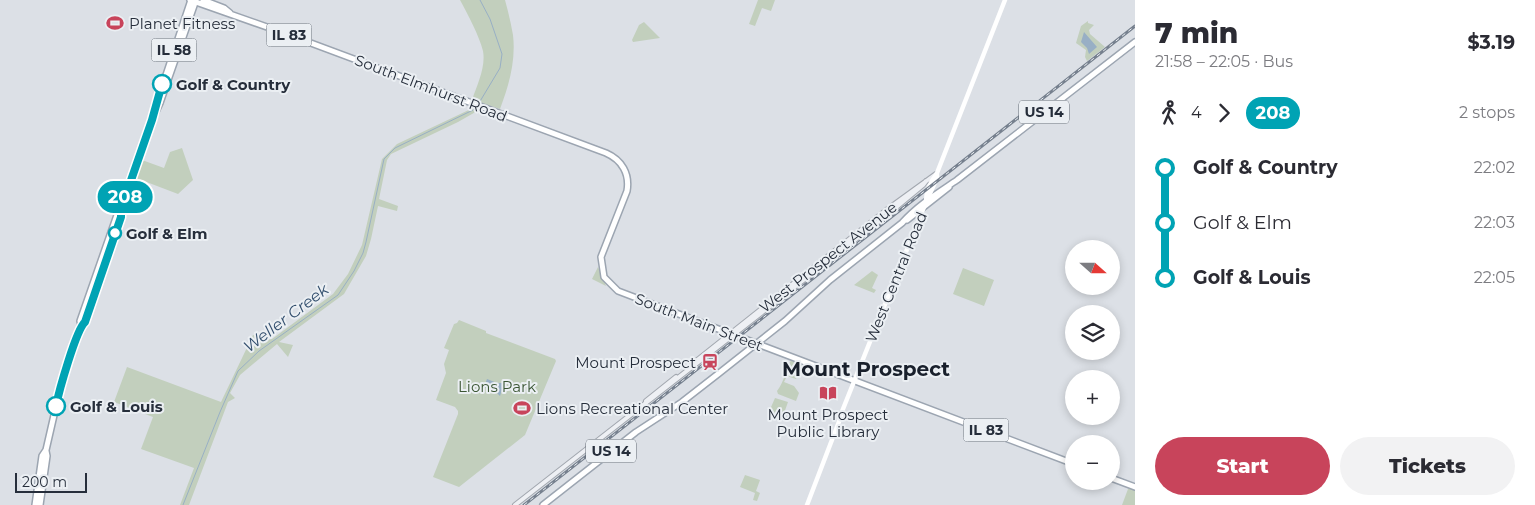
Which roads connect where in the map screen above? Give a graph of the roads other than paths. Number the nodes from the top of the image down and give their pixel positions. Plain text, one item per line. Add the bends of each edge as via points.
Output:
1 (193, 0) edge
2 (203, 0) edge
3 (1005, 0) edge
4 (230, 13) junction
5 (1135, 42) edge
6 (937, 173) junction
7 (954, 182) junction
8 (925, 183) junction
9 (933, 190) junction
10 (926, 202) junction
11 (923, 209) junction
12 (902, 223) junction
13 (604, 277) joint
14 (732, 334) junction
15 (756, 344) junction
16 (855, 381) junction
17 (46, 450) junction
18 (1065, 461) edge
19 (1120, 481) edge
20 (1135, 487) edge
21 (35, 505) edge
22 (40, 505) edge
23 (515, 505) edge
24 (544, 505) edge
25 (807, 505) edge

1 - 4 main road, South Elmhurst Road / IL 83
1 - 17 main road, IL 58 via 60,389
2 - 4 main road, South Elmhurst Road / IL 83
3 - 6 main road, West Central Road
4 - 13 main road, South Elmhurst Road / IL 83 via 617,158 626,170 628,191 601,257
5 - 7 main road, US 14
6 - 8 street, West Prospect Avenue
6 - 9 main road, West Central Road
7 - 9 main road, US 14
7 - 11 main road, US 14
8 - 9 main road
8 - 14 street, West Prospect Avenue via 885,211
9 - 10 main road, US 14
9 - 10 main road, West Central Road via 926,196
10 - 11 main road, West Central Road
10 - 12 main road, US 14
11 - 12 main road, US 14
11 - 16 main road, West Central Road
12 - 15 main road, US 14
13 - 14 main road, South Main Street / IL 83 via 618,291
14 - 15 main road, South Main Street / IL 83
14 - 23 street, West Prospect Avenue
15 - 16 main road, South Main Street / IL 83
15 - 24 main road, US 14
16 - 18 main road, IL 83
16 - 25 main road, West Central Road
17 - 21 main road, IL 58 via 42,456
17 - 22 main road, IL 58
19 - 20 main road

